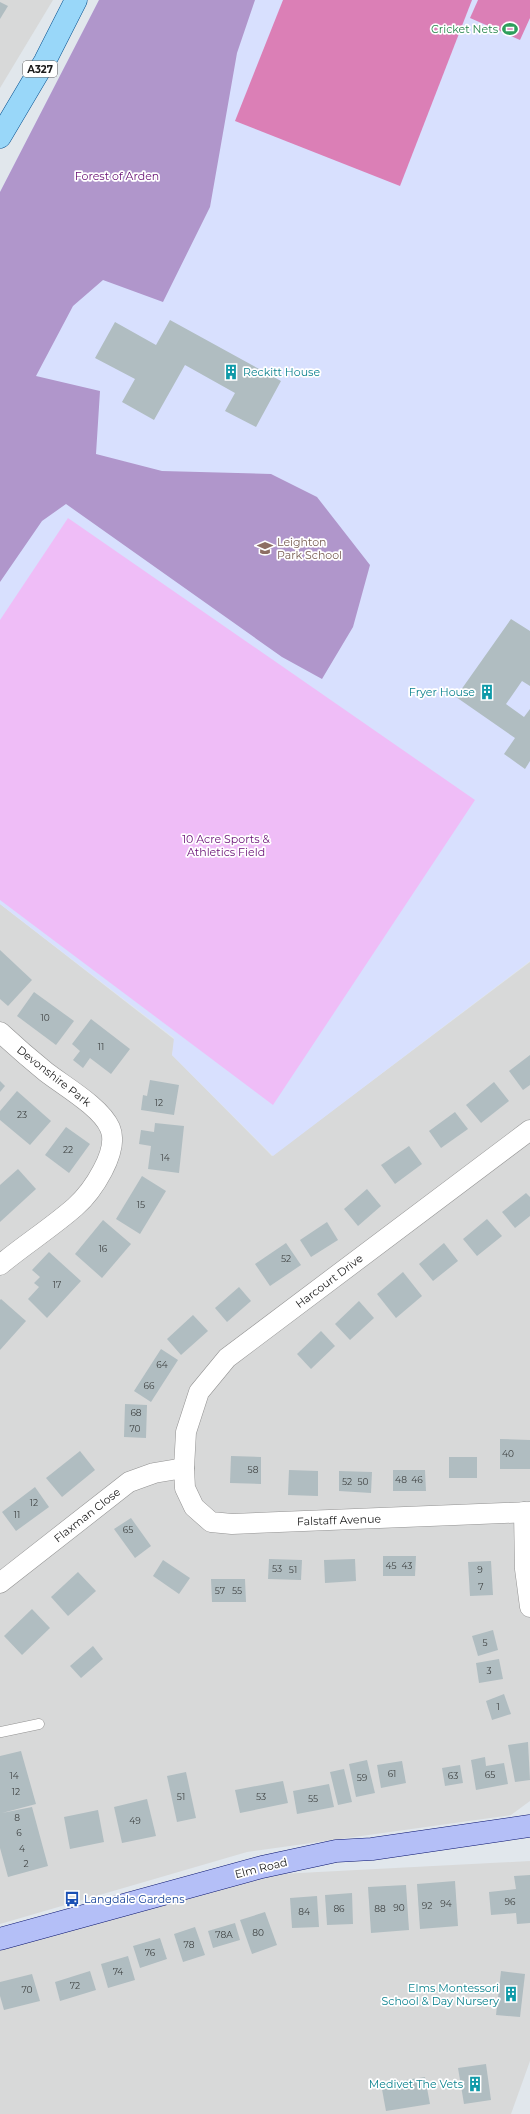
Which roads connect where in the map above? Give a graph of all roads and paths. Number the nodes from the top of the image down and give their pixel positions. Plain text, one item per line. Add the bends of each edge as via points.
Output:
1 (76, 0) edge
2 (0, 137) edge
3 (0, 1032) edge
4 (530, 1130) edge
5 (0, 1265) edge
6 (184, 1468) junction
7 (527, 1512) edge
8 (0, 1583) edge
9 (530, 1607) edge
10 (39, 1724) dead end
11 (0, 1731) edge
12 (529, 1827) edge
13 (0, 1939) edge

1 - 2 main road, A327 via 45,61
3 - 5 street, Devonshire Park via 46,1072 95,1108 110,1127 113,1145 106,1164 92,1188 76,1206
4 - 6 street, Harcourt Drive via 227,1358 199,1392 186,1432
6 - 7 street, Falstaff Avenue via 185,1488 194,1507 211,1522 232,1524
6 - 8 street, Flaxman Close via 154,1473 129,1482
7 - 9 street via 525,1569
10 - 11 lane
12 - 13 main road, Elm Road via 372,1850 336,1851 262,1867

